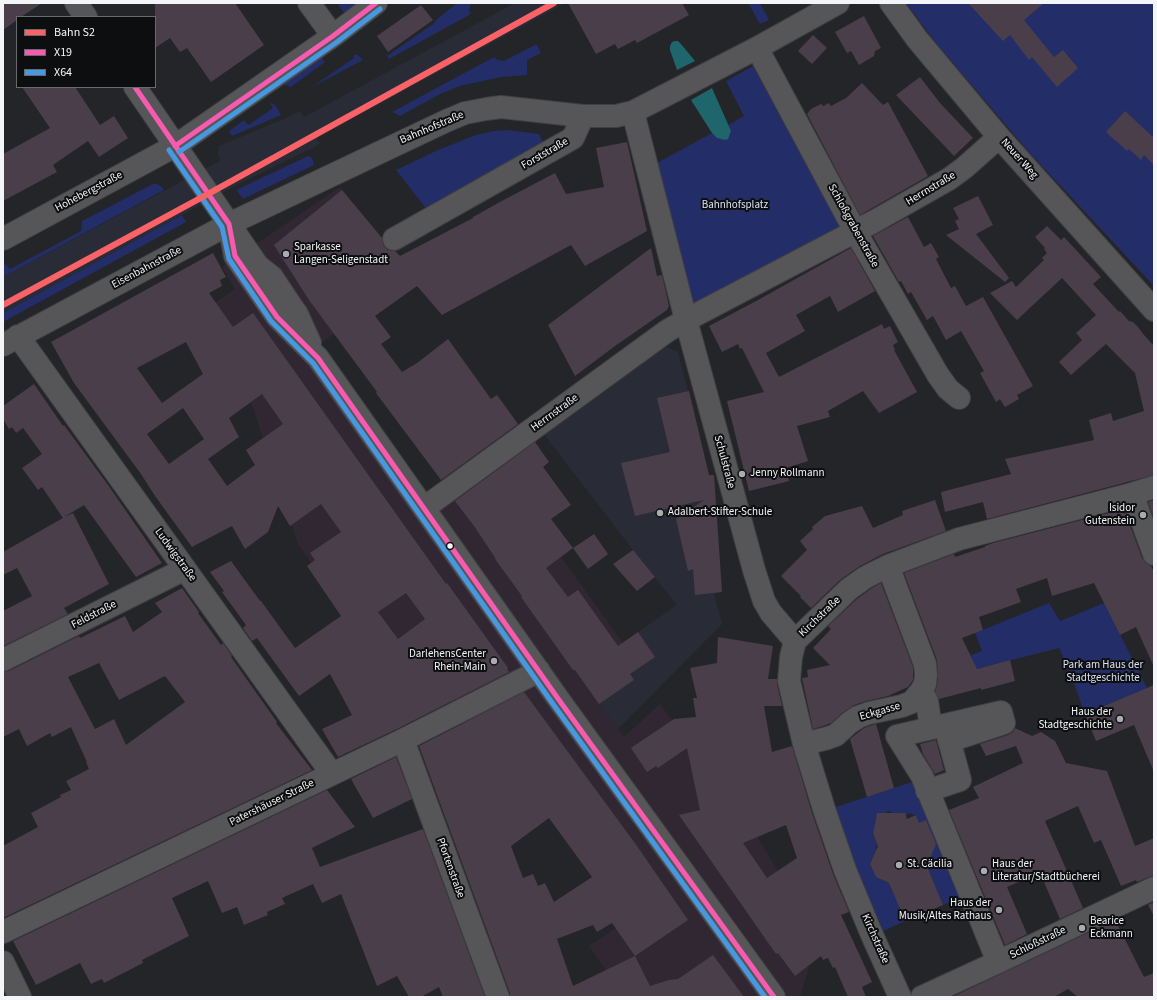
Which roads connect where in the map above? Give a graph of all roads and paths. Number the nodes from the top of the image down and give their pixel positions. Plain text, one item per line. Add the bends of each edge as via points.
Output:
1 (76, 3) edge
2 (309, 3) edge
3 (376, 3) edge
4 (838, 3) edge
5 (891, 3) edge
6 (85, 16) edge
7 (333, 36) junction
8 (757, 48) junction
9 (136, 88) edge
10 (633, 112) junction
11 (583, 116) junction
12 (999, 137) junction
13 (175, 146) junction
14 (292, 194) joint
15 (229, 224) junction
16 (855, 231) junction
17 (3, 239) edge
18 (394, 239) dead end
19 (1154, 310) edge
20 (686, 320) junction
21 (10, 341) edge
22 (959, 398) dead end
23 (1154, 487) edge
24 (1132, 494) junction
25 (424, 508) junction
26 (1154, 554) edge
27 (888, 566) junction
28 (185, 569) junction
29 (795, 641) junction
30 (3, 660) edge
31 (539, 671) junction
32 (921, 691) junction
33 (942, 732) junction
34 (403, 740) junction
35 (804, 744) junction
36 (332, 774) junction
37 (927, 791) junction
38 (1154, 888) edge
39 (3, 932) edge
40 (3, 962) edge
41 (998, 962) junction
42 (20, 997) edge
43 (498, 997) edge
44 (774, 997) edge
45 (900, 997) edge
46 (922, 997) edge

1 - 6 street
2 - 7 street
3 - 7 street, Hohebergstraße
4 - 8 street
5 - 12 street, Neuer Weg via 917,39
7 - 13 street, Hohebergstraße
8 - 10 street
8 - 16 street, Schloßgrabenstraße
9 - 13 street
10 - 11 street via 616,116
10 - 20 street
11 - 14 street, Bahnhofstraße via 501,107 465,113
11 - 18 street, Forststraße via 573,138
12 - 16 street, Herrnstraße via 949,179
12 - 19 street, Neuer Weg
13 - 15 street
13 - 17 street, Hohebergstraße
14 - 15 street, Eisenbahnstraße
15 - 21 street, Eisenbahnstraße
15 - 25 street via 258,266 272,277 297,314 318,358
16 - 20 street
16 - 22 street, Schloßgrabenstraße via 938,375 948,389
20 - 25 street, Herrnstraße via 666,331
20 - 29 street, Schulstraße via 760,590 771,613
21 - 28 street, Ludwigstraße
23 - 24 street, Kirchstraße
24 - 26 street
24 - 27 street, Kirchstraße via 959,539
25 - 31 street
27 - 29 street, Kirchstraße via 849,589
27 - 32 street via 925,664 925,684
28 - 30 street, Feldstraße
28 - 36 street, Ludwigstraße
29 - 35 street, Kirchstraße via 789,680
31 - 34 street, Patershäuser Straße
31 - 44 street
32 - 33 street
32 - 35 street, Eckgasse via 912,702 858,717 836,735
33 - 37 street via 960,780
33 - 37 street via 897,736 922,776
34 - 36 street, Patershäuser Straße
34 - 43 street, Pfortenstraße
35 - 45 street, Kirchstraße via 845,870
36 - 39 street, Patershäuser Straße
37 - 41 street
38 - 41 street, Schloßstraße
40 - 42 street
41 - 46 street, Schloßstraße

